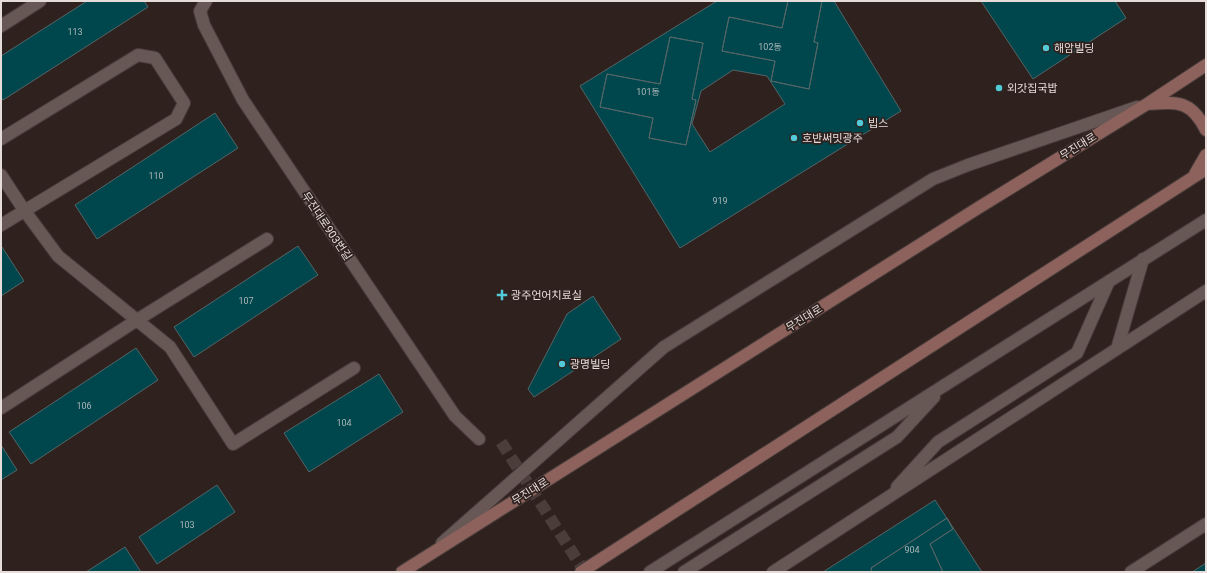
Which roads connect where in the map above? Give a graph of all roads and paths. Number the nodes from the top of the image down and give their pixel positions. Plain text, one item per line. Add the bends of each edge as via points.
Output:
1 (40, 1) edge
2 (206, 1) edge
3 (1, 26) edge
4 (1206, 65) edge
5 (1148, 104) junction
6 (1206, 130) edge
7 (1, 139) edge
8 (1206, 155) edge
9 (1206, 168) edge
10 (1, 175) edge
11 (1193, 177) junction
12 (24, 210) junction
13 (1206, 220) edge
14 (1, 225) edge
15 (267, 239) dead end
16 (1143, 259) junction
17 (1109, 281) junction
18 (1206, 291) edge
19 (137, 320) junction
20 (1117, 349) junction
21 (354, 368) dead end
22 (945, 385) junction
23 (1, 408) edge
24 (479, 439) dead end
25 (886, 499) junction
26 (1206, 524) edge
27 (425, 557) junction
28 (402, 572) edge
29 (580, 572) edge
30 (650, 572) edge
31 (684, 572) edge
32 (773, 572) edge
33 (1131, 572) edge

1 - 3 street
2 - 24 street, 무진대로903번길 via 200,11 204,25 243,100 455,416
4 - 5 main road, 무진대로
5 - 6 main road via 1171,102 1188,107 1199,117
5 - 27 main road, 무진대로
5 - 27 street via 968,164 932,179 664,347
7 - 12 street via 138,54 156,58 184,103 176,119
8 - 11 main road
9 - 11 main road
10 - 12 street
11 - 29 main road
12 - 14 street
12 - 19 street via 58,256
13 - 16 street
15 - 19 street
16 - 17 street
16 - 20 street
17 - 22 street
17 - 25 street via 1077,353 938,442
18 - 20 street
19 - 21 street via 170,347 234,444
19 - 23 street
20 - 25 street
22 - 30 street
22 - 31 street via 897,437
25 - 32 street
26 - 33 street
27 - 28 main road, 무진대로

